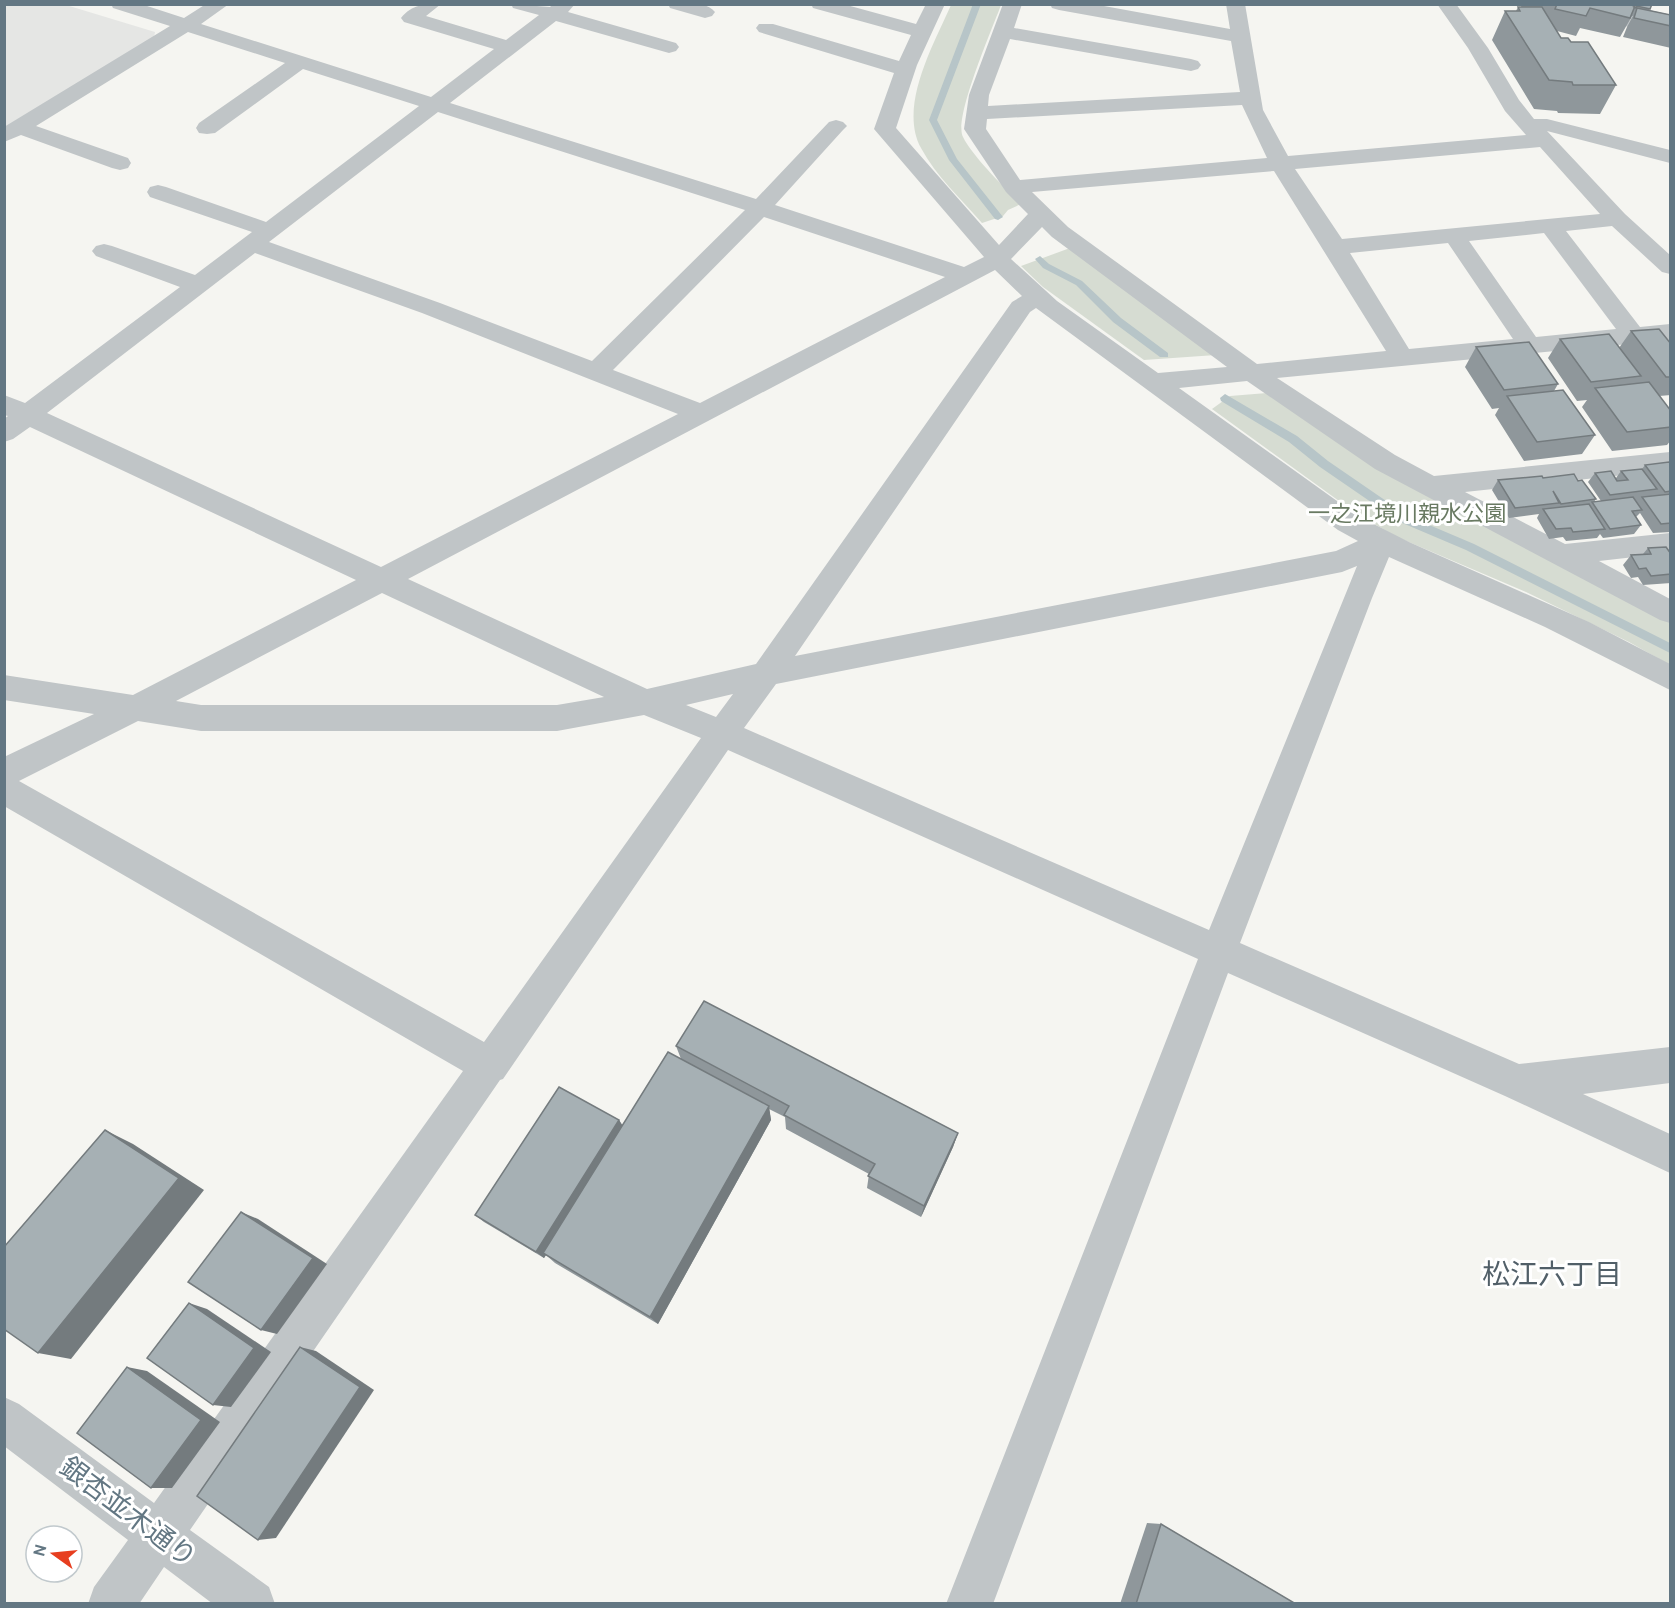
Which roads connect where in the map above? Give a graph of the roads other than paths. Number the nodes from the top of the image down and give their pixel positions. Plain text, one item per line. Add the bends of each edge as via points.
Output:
1 (120, 4) edge
2 (220, 4) edge
3 (432, 4) edge
4 (520, 4) edge
5 (677, 4) edge
6 (820, 4) edge
7 (936, 4) edge
8 (1013, 4) edge
9 (1059, 4) edge
10 (1235, 4) edge
11 (1446, 4) edge
12 (1552, 4) edge
13 (560, 9) edge
14 (705, 12) dead end
15 (186, 26) junction
16 (766, 28) dead end
17 (1671, 30) edge
18 (922, 32) junction
19 (1003, 32) junction
20 (1241, 37) junction
21 (669, 47) dead end
22 (510, 48) junction
23 (300, 62) junction
24 (1191, 65) dead end
25 (906, 70) junction
26 (1251, 98) junction
27 (436, 105) junction
28 (977, 113) junction
29 (836, 126) dead end
30 (207, 128) dead end
31 (12, 132) edge
32 (1537, 133) junction
33 (1671, 156) edge
34 (120, 163) dead end
35 (1281, 164) junction
36 (1014, 187) junction
37 (158, 192) dead end
38 (760, 208) junction
39 (1041, 214) junction
40 (1617, 219) junction
41 (1550, 226) junction
42 (1454, 235) junction
43 (261, 237) junction
44 (1335, 247) junction
45 (104, 251) dead end
46 (999, 259) junction
47 (1671, 267) edge
48 (966, 276) junction
49 (198, 285) junction
50 (1038, 296) junction
51 (1671, 332) edge
52 (1634, 336) junction
53 (1530, 346) junction
54 (1403, 359) junction
55 (1252, 372) junction
56 (595, 373) junction
57 (1154, 382) junction
58 (17, 409) edge
59 (700, 413) junction
60 (4, 433) edge
61 (1671, 461) edge
62 (1430, 486) junction
63 (1382, 542) junction
64 (1671, 543) edge
65 (1560, 555) junction
66 (384, 578) junction
67 (1671, 612) edge
68 (766, 674) junction
69 (1671, 678) edge
70 (4, 687) edge
71 (645, 702) junction
72 (135, 708) junction
73 (722, 733) junction
74 (4, 773) edge
75 (4, 789) edge
76 (1218, 953) junction
77 (1671, 1065) edge
78 (490, 1066) junction
79 (1518, 1083) junction
80 (1671, 1154) edge
81 (4, 1419) edge
82 (158, 1534) junction
83 (111, 1604) edge
84 (252, 1604) edge
85 (969, 1604) edge

1 - 15 street
2 - 15 street
3 - 22 street via 411,18
4 - 13 street
5 - 14 street
6 - 18 street
7 - 18 street
8 - 19 street
9 - 20 street
10 - 20 street
11 - 32 street via 1481,51 1503,94
12 - 17 street
13 - 21 street
13 - 22 street
15 - 23 street
15 - 31 street
16 - 25 street
18 - 25 street
19 - 24 street
19 - 28 street via 979,95
20 - 26 street
22 - 27 street
23 - 27 street
23 - 30 street
25 - 46 street via 885,129
26 - 28 street
26 - 35 street via 1253,110
27 - 38 street
27 - 43 street
28 - 36 street via 975,129
29 - 38 street
31 - 34 street
32 - 33 street via 1547,125
32 - 35 street
32 - 40 street
35 - 36 street
35 - 44 street
36 - 39 street
37 - 43 street
38 - 48 street
38 - 56 street
39 - 46 street
39 - 55 street via 1113,273
40 - 41 street
40 - 47 street
41 - 42 street
41 - 52 street
42 - 44 street
42 - 53 street
43 - 49 street
43 - 56 street
44 - 54 street
45 - 49 street
46 - 48 street
46 - 50 street
48 - 59 street
49 - 58 street
50 - 57 street
50 - 68 street via 1021,307
51 - 52 street
52 - 53 street
53 - 54 street
54 - 55 street
55 - 57 street
55 - 62 street via 1385,462
56 - 59 street
57 - 63 street via 1348,523
58 - 60 street
58 - 66 street
59 - 66 street
61 - 62 street
62 - 65 street
63 - 68 street via 1342,561
63 - 69 street via 1519,602
63 - 76 street
64 - 65 street
65 - 67 street
66 - 71 street
66 - 72 street
68 - 71 street
68 - 73 street
70 - 72 street
71 - 72 street via 557,718 201,718
71 - 73 street
72 - 74 street
73 - 76 street
73 - 78 street
75 - 78 street
76 - 79 street
76 - 85 street
77 - 79 street
78 - 82 street
79 - 80 street
81 - 82 street, 銀杏並木通り
82 - 83 street
82 - 84 street, 銀杏並木通り

